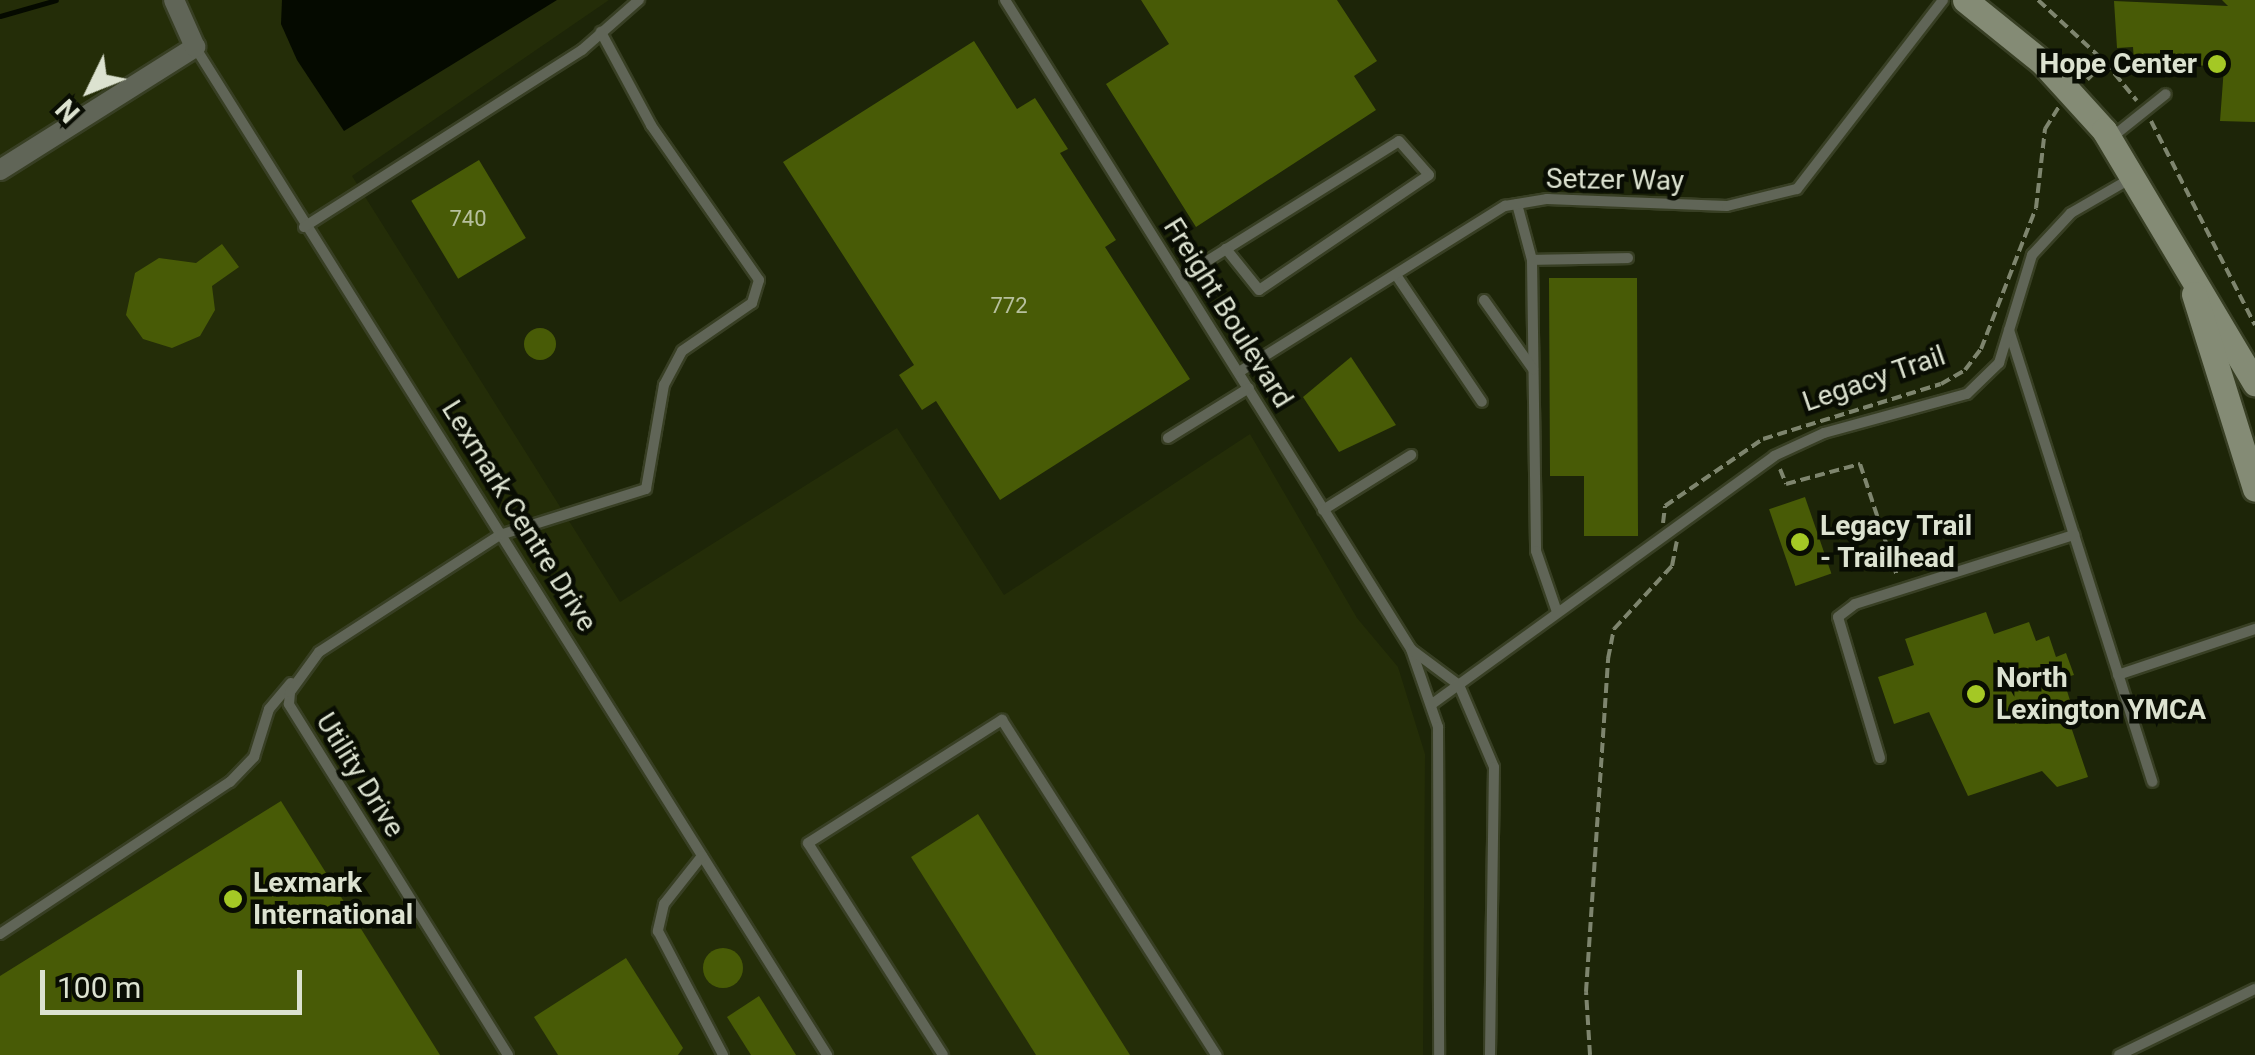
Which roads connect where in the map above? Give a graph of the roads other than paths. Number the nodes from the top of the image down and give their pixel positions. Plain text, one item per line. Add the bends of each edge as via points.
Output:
1 (174, 0) edge
2 (639, 0) edge
3 (1005, 0) edge
4 (1943, 0) edge
5 (1964, 0) edge
6 (601, 32) junction
7 (194, 48) junction
8 (2166, 94) dead end
9 (2110, 138) junction
10 (0, 170) edge
11 (2135, 177) junction
12 (1517, 204) junction
13 (304, 227) junction
14 (2179, 246) junction
15 (1226, 250) junction
16 (1628, 258) dead end
17 (1532, 260) junction
18 (1396, 274) junction
19 (1180, 278) junction
20 (1484, 300) dead end
21 (2008, 327) junction
22 (1534, 370) junction
23 (1239, 372) junction
24 (2255, 383) edge
25 (1249, 388) junction
26 (1482, 402) dead end
27 (1168, 438) dead end
28 (1411, 455) dead end
29 (2255, 489) edge
30 (1323, 510) junction
31 (500, 535) junction
32 (2074, 535) junction
33 (1557, 612) junction
34 (2255, 629) edge
35 (1412, 649) junction
36 (2118, 675) junction
37 (295, 678) junction
38 (1459, 685) junction
39 (1432, 704) junction
40 (1880, 758) dead end
41 (2152, 782) dead end
42 (702, 856) junction
43 (0, 934) edge
44 (2255, 990) edge
45 (508, 1055) edge
46 (723, 1055) edge
47 (828, 1055) edge
48 (943, 1055) edge
49 (1216, 1055) edge
50 (1438, 1055) edge
51 (1490, 1055) edge
52 (2119, 1055) edge

1 - 7 street, Lexmark Centre Drive
2 - 6 lane
3 - 19 lane, Freight Boulevard
4 - 12 lane, Setzer Way via 1796,188 1727,206
5 - 9 main road via 2044,63
6 - 13 lane
6 - 31 lane via 651,125 759,280 752,303 682,351 664,385 646,489
7 - 10 street
7 - 13 lane, Lexmark Centre Drive
8 - 9 lane
9 - 11 main road
11 - 14 main road
11 - 21 lane via 2071,213 2032,255
12 - 17 lane
12 - 18 lane, Setzer Way
13 - 31 lane, Lexmark Centre Drive
14 - 24 main road
14 - 29 main road
15 - 15 lane via 1398,142 1428,175 1258,290
15 - 19 lane
16 - 17 lane
17 - 22 lane
18 - 23 lane, Setzer Way
18 - 26 lane
19 - 23 lane, Freight Boulevard
20 - 22 lane
21 - 32 lane
21 - 33 lane via 1999,363 1967,394 1824,432 1774,456
22 - 33 lane via 1536,551
23 - 25 lane, Freight Boulevard
25 - 27 lane
25 - 30 lane, Freight Boulevard
28 - 30 lane
30 - 35 lane, Freight Boulevard
31 - 37 lane via 319,652
31 - 42 lane, Lexmark Centre Drive
32 - 36 lane
32 - 40 lane via 1901,588 1838,616
33 - 38 lane
34 - 36 lane
35 - 38 lane, Freight Boulevard
35 - 39 lane, Freight Boulevard
36 - 41 lane
37 - 43 lane via 269,709 254,757 230,782
37 - 45 lane, Utility Drive via 289,704
38 - 39 lane
38 - 51 lane, Freight Boulevard via 1494,767
39 - 50 lane, Freight Boulevard
42 - 46 lane via 664,904 658,931
42 - 47 lane, Lexmark Centre Drive
44 - 52 lane
48 - 49 lane via 808,843 1002,720

